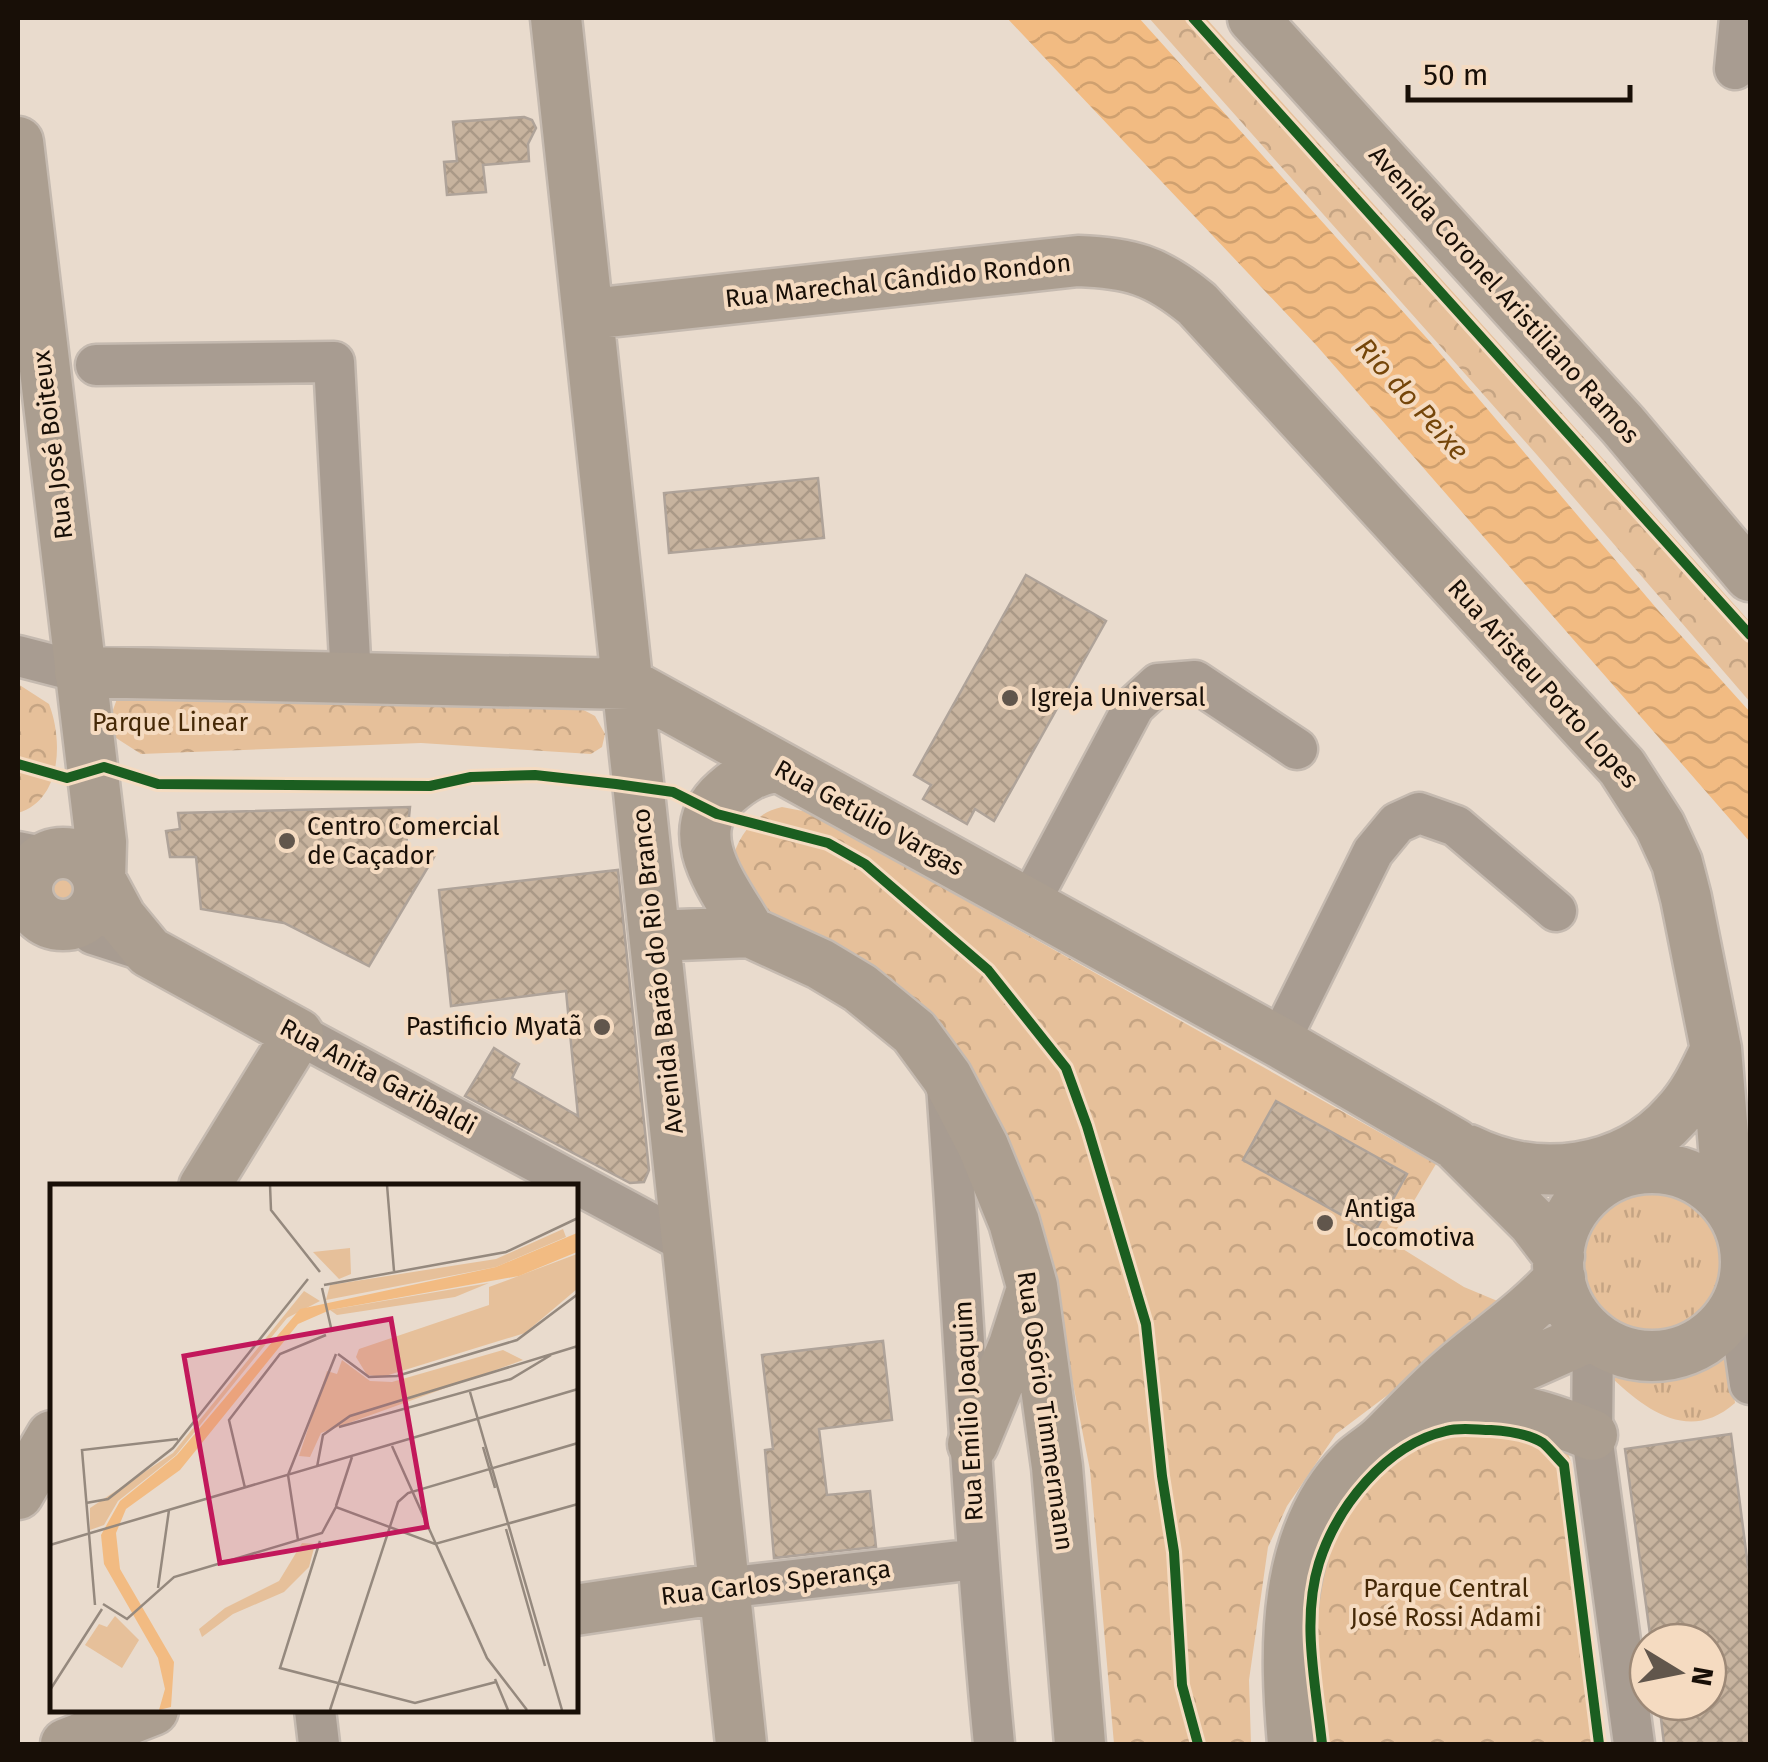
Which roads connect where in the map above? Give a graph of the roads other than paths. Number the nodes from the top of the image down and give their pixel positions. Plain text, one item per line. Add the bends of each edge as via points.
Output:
1 (556, 18) edge
2 (1252, 18) edge
3 (1740, 18) edge
4 (1734, 68) dead end
5 (18, 142) edge
6 (1196, 304) joint
7 (590, 314) junction
8 (96, 364) dead end
9 (1750, 576) edge
10 (18, 656) edge
11 (80, 672) junction
12 (352, 678) junction
13 (629, 684) junction
14 (90, 749) junction
15 (1297, 749) dead end
16 (775, 767) junction
17 (31, 871) edge
18 (100, 880) junction
19 (1028, 905) junction
20 (1556, 911) dead end
21 (750, 932) junction
22 (93, 934) dead end
23 (655, 936) junction
24 (149, 952) junction
25 (298, 1034) junction
26 (1279, 1042) junction
27 (1716, 1048) junction
28 (946, 1077) junction
29 (1455, 1144) junction
30 (206, 1184) edge
31 (577, 1184) edge
32 (578, 1184) edge
33 (1730, 1208) junction
34 (685, 1242) junction
35 (1559, 1267) junction
36 (1745, 1271) edge
37 (1032, 1286) junction
38 (1592, 1335) junction
39 (1750, 1384) edge
40 (1437, 1414) junction
41 (1592, 1435) junction
42 (42, 1441) edge
43 (1382, 1441) junction
44 (972, 1444) junction
45 (18, 1494) edge
46 (976, 1559) junction
47 (724, 1588) junction
48 (578, 1610) edge
49 (148, 1712) edge
50 (288, 1712) edge
51 (316, 1712) edge
52 (66, 1744) edge
53 (292, 1744) edge
54 (319, 1744) edge
55 (741, 1744) edge
56 (994, 1744) edge
57 (1080, 1744) edge
58 (1293, 1744) edge
59 (1634, 1744) edge

1 - 7 main road, Avenida Barão do Rio Branco
2 - 9 main road, Avenida Coronel Aristiliano Ramos via 1623,424
3 - 4 street
5 - 11 main road, Rua José Boiteux
6 - 7 main road, Rua Marechal Cândido Rondon via 1148,271 1078,262
6 - 27 main road, Rua Aristeu Porto Lopes via 1642,794 1677,863
7 - 13 main road, Avenida Barão do Rio Branco
8 - 12 street via 334,362
10 - 11 street
11 - 12 main road, Rua Getúlio Vargas
11 - 14 main road, Rua José Boiteux
12 - 13 main road, Rua Getúlio Vargas
13 - 16 main road, Rua Getúlio Vargas
13 - 23 main road, Avenida Barão do Rio Branco
14 - 17 main road, Rua José Boiteux via 78,789
14 - 18 main road, Rua José Boiteux
15 - 19 street via 1195,681 1158,684 1134,706
16 - 19 main road, Rua Getúlio Vargas
16 - 21 main road via 734,784 704,821 708,858
17 - 18 main road via 43,919 67,925 95,905
18 - 24 main road, Rua Anita Garibaldi
19 - 26 main road, Rua Getúlio Vargas
20 - 26 street via 1456,826 1419,813 1397,823 1373,852
21 - 23 main road, Rua Osório Timmermann
21 - 28 main road, Rua Osório Timmermann via 860,988 914,1032
22 - 24 street
23 - 34 main road, Avenida Barão do Rio Branco
24 - 25 main road, Rua Anita Garibaldi
25 - 30 main road
25 - 31 street, Rua Anita Garibaldi
26 - 29 main road, Rua Getúlio Vargas
27 - 29 main road via 1675,1117 1644,1143 1608,1160 1570,1170 1530,1170
27 - 33 main road, Rua Aristeu Porto Lopes
28 - 37 main road, Rua Osório Timmermann via 983,1146
28 - 44 street, Rua Emílio Joaquim
29 - 35 main road, Rua Getúlio Vargas via 1533,1222
32 - 34 street, Rua Anita Garibaldi
33 - 35 main road via 1690,1176 1653,1168 1615,1176 1576,1208 1564,1230
33 - 36 main road via 1741,1231
34 - 47 main road, Avenida Barão do Rio Branco
35 - 38 main road via 1578,1319
35 - 43 main road via 1541,1300 1434,1387
36 - 38 main road via 1726,1321 1686,1350 1637,1355
36 - 39 street
37 - 44 main road
37 - 57 main road, Rua Osório Timmermann via 1057,1466
38 - 40 main road via 1476,1387
38 - 41 street
40 - 41 main road via 1483,1407 1554,1419
40 - 43 main road
41 - 59 street
42 - 45 main road
43 - 58 main road via 1353,1462 1301,1554 1289,1651
44 - 46 street, Rua Emílio Joaquim
46 - 47 street, Rua Carlos Sperança
46 - 56 street, Rua Emílio Joaquim
47 - 48 main road, Rua Carlos Sperança
47 - 55 main road, Avenida Barão do Rio Branco
49 - 52 main road
50 - 53 street
51 - 54 street

